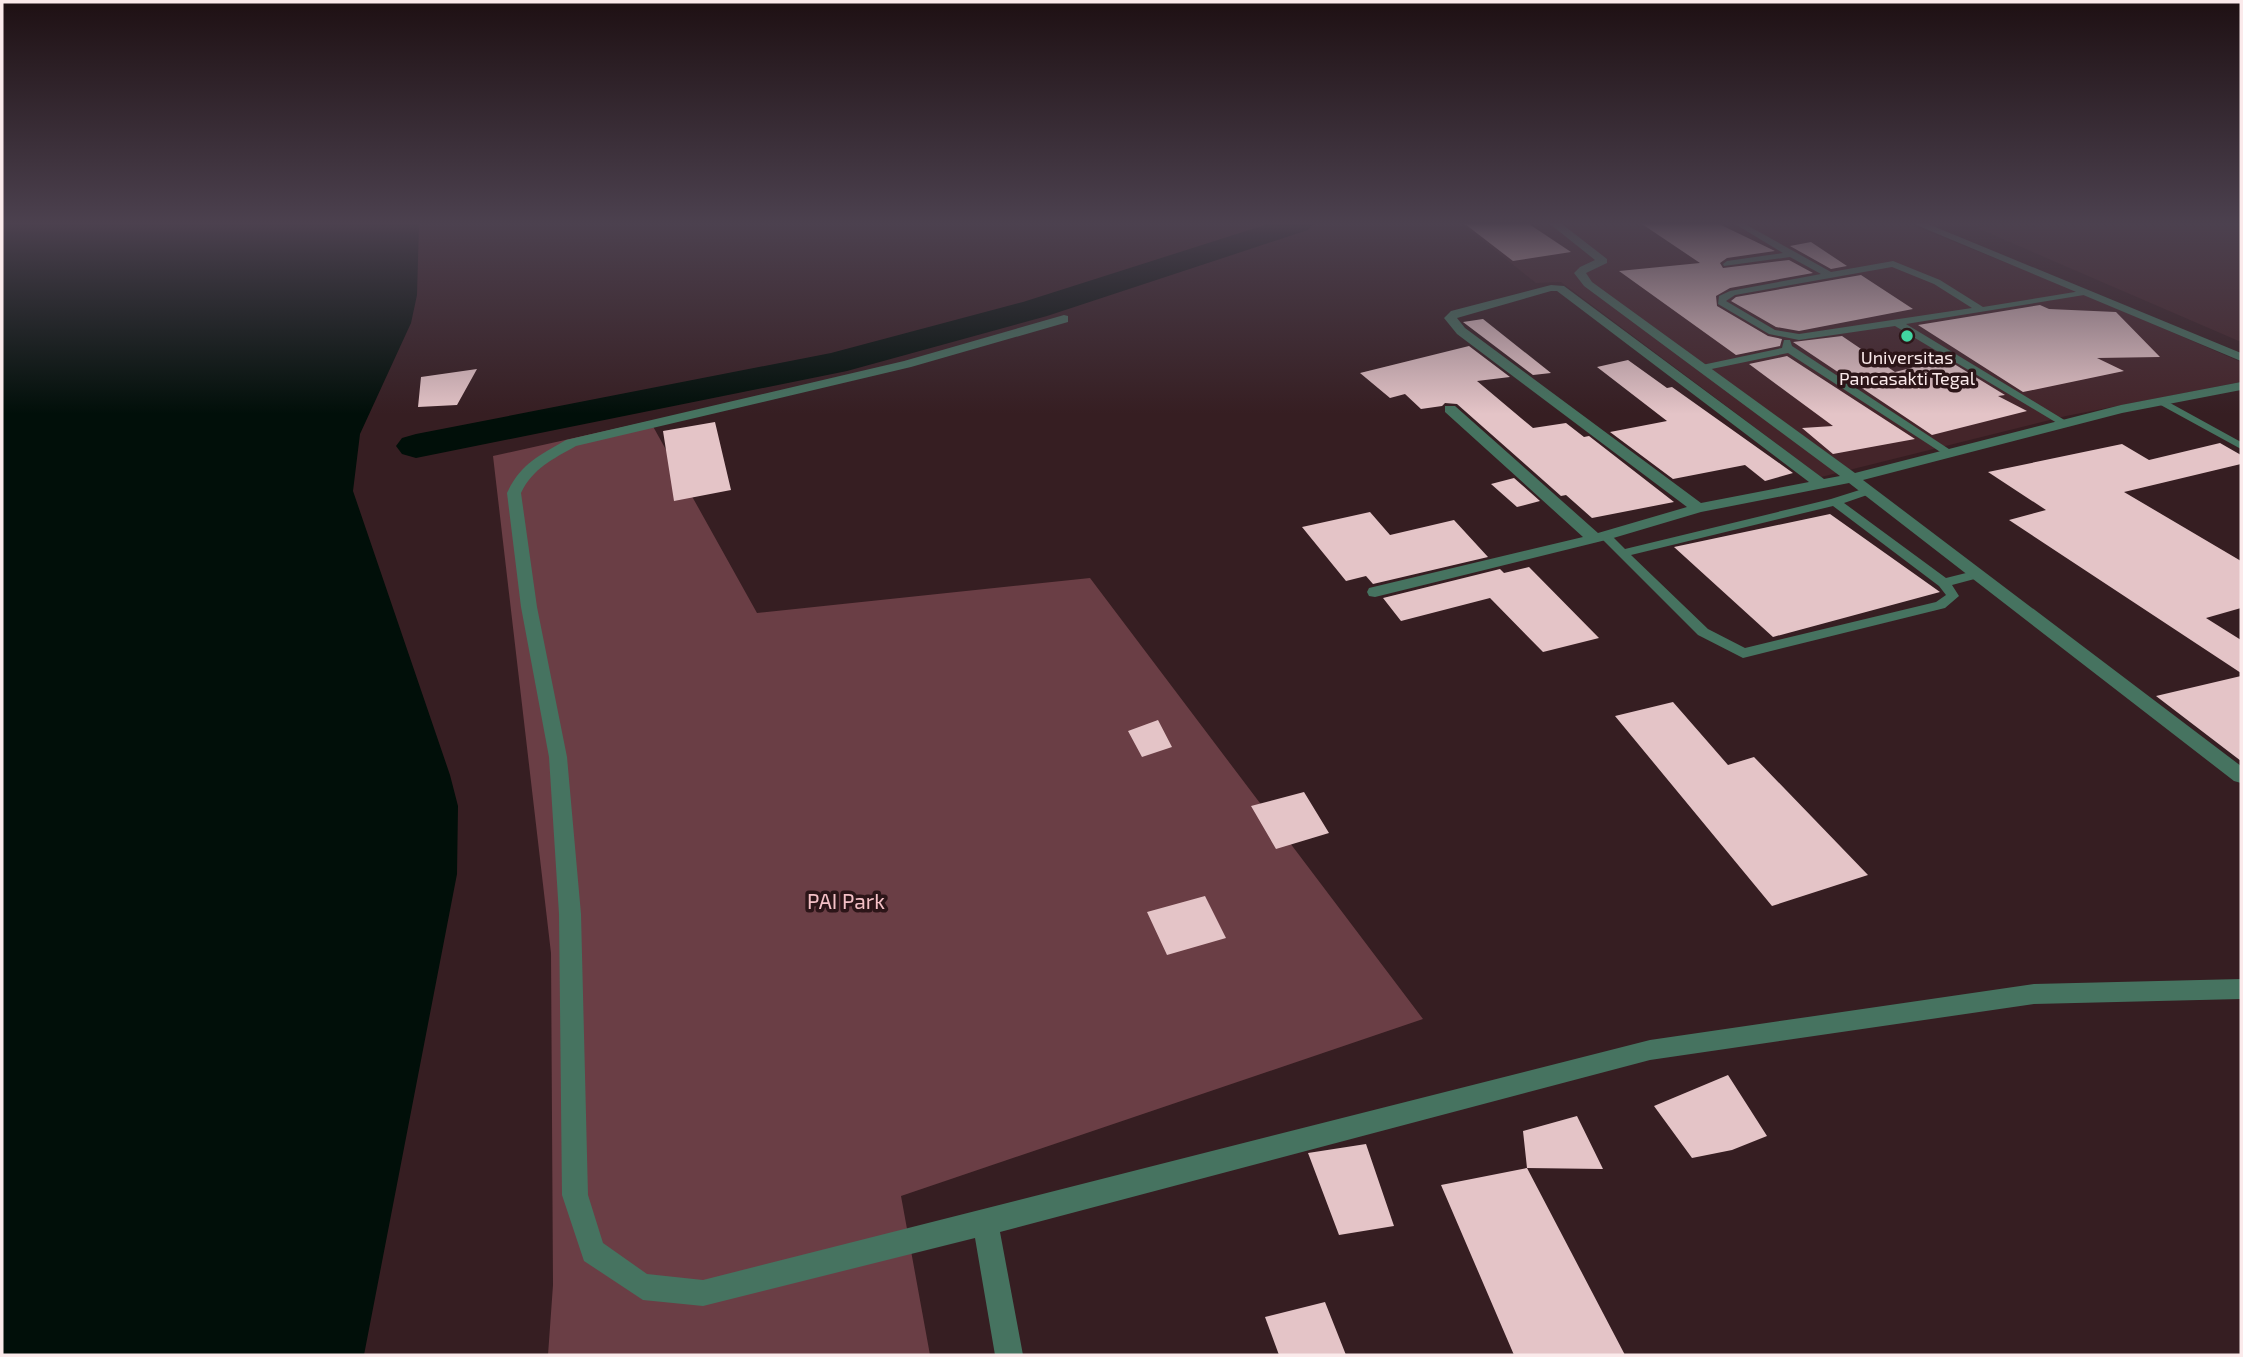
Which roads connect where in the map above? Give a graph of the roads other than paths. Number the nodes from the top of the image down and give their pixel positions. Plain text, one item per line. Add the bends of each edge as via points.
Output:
1 (1593, 287) edge
2 (1766, 287) edge
3 (1945, 287) edge
4 (2073, 287) edge
5 (2084, 292) junction
6 (1981, 310) junction
7 (1064, 319) dead end
8 (1898, 323) junction
9 (1784, 336) junction
10 (1788, 348) junction
11 (2241, 357) edge
12 (1702, 368) junction
13 (2241, 386) edge
14 (2161, 401) junction
15 (1450, 409) dead end
16 (2066, 424) junction
17 (2241, 446) edge
18 (1949, 453) junction
19 (1853, 478) junction
20 (1821, 484) junction
21 (1870, 491) junction
22 (1835, 502) junction
23 (1698, 509) junction
24 (1599, 537) junction
25 (1623, 553) junction
26 (1978, 574) junction
27 (1944, 583) junction
28 (1375, 592) dead end
29 (2241, 776) edge
30 (2241, 989) edge
31 (985, 1223) junction
32 (1009, 1355) edge

1 - 12 street
2 - 9 lane via 1733,293 1721,302
3 - 6 lane
4 - 5 street
5 - 6 lane
5 - 11 street
6 - 8 lane
7 - 31 street via 907,364 571,443 532,466 514,493 529,607 558,757 570,914 575,1195 593,1252 643,1287 704,1293
8 - 9 lane
8 - 16 lane
9 - 10 lane
10 - 12 lane
10 - 18 lane
12 - 19 street
13 - 14 street
14 - 16 street
14 - 17 lane
15 - 24 street
16 - 18 street
18 - 19 street
19 - 20 street
19 - 21 street
20 - 23 street
20 - 23 street via 1560,288 1450,318 1461,331
21 - 22 lane
21 - 26 street
22 - 25 lane
22 - 27 lane
23 - 24 street
24 - 25 lane
24 - 28 street
25 - 27 lane via 1703,632 1743,653 1940,605 1953,597
26 - 27 lane
26 - 29 street
30 - 31 street via 2034,994 1650,1050
31 - 32 street

